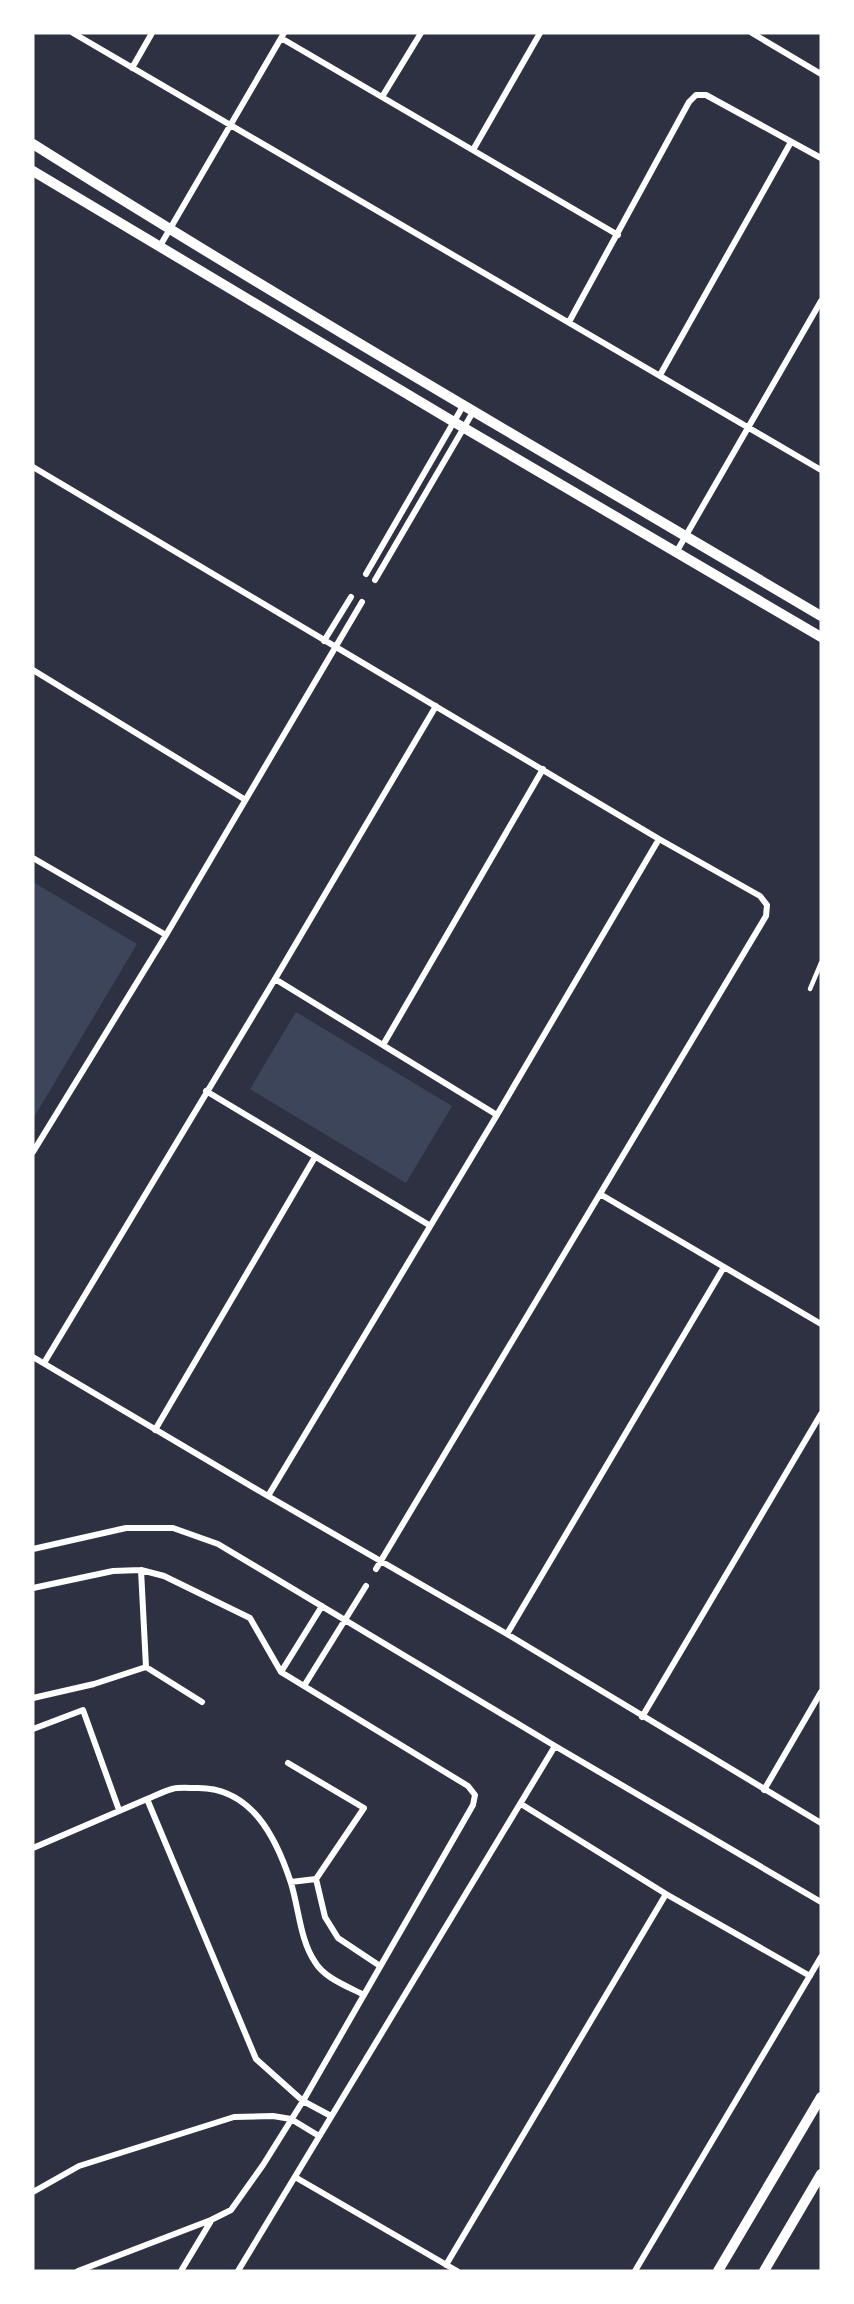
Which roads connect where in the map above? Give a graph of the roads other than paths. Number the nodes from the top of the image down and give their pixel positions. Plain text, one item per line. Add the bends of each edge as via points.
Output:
1 (73, 33) edge
2 (152, 33) edge
3 (421, 33) edge
4 (540, 33) edge
5 (752, 33) edge
6 (282, 35) edge
7 (132, 68) junction
8 (821, 74) edge
9 (382, 97) junction
10 (230, 125) junction
11 (791, 142) junction
12 (33, 144) edge
13 (473, 150) junction
14 (821, 158) edge
15 (33, 171) edge
16 (169, 230) junction
17 (618, 235) junction
18 (160, 246) junction
19 (821, 301) edge
20 (569, 322) junction
21 (660, 375) junction
22 (463, 406) junction
23 (473, 412) junction
24 (459, 425) junction
25 (749, 427) junction
26 (33, 468) edge
27 (821, 470) edge
28 (686, 536) junction
29 (677, 551) junction
30 (366, 574) dead end
31 (375, 580) dead end
32 (351, 597) dead end
33 (362, 602) dead end
34 (821, 616) edge
35 (821, 637) edge
36 (324, 641) junction
37 (334, 647) junction
38 (33, 670) edge
39 (436, 706) junction
40 (543, 769) junction
41 (244, 800) junction
42 (659, 839) junction
43 (33, 858) edge
44 (166, 935) junction
45 (821, 963) edge
46 (275, 979) junction
47 (810, 989) dead end
48 (383, 1045) junction
49 (206, 1092) junction
50 (497, 1115) junction
51 (33, 1152) edge
52 (315, 1157) junction
53 (600, 1194) junction
54 (429, 1225) junction
55 (724, 1267) junction
56 (821, 1324) edge
57 (33, 1357) edge
58 (44, 1364) junction
59 (821, 1413) edge
60 (155, 1430) junction
61 (268, 1496) junction
62 (33, 1549) edge
63 (381, 1560) junction
64 (376, 1569) dead end
65 (141, 1570) junction
66 (366, 1586) dead end
67 (33, 1588) edge
68 (322, 1606) junction
69 (345, 1620) junction
70 (507, 1634) junction
71 (146, 1667) junction
72 (281, 1672) junction
73 (304, 1686) junction
74 (821, 1692) edge
75 (33, 1698) edge
76 (202, 1702) dead end
77 (642, 1717) junction
78 (33, 1729) edge
79 (555, 1746) junction
80 (288, 1763) dead end
81 (764, 1790) junction
82 (147, 1799) junction
83 (521, 1804) junction
84 (119, 1810) junction
85 (821, 1823) edge
86 (33, 1848) edge
87 (316, 1879) junction
88 (291, 1882) junction
89 (666, 1894) junction
90 (821, 1902) edge
91 (821, 1958) edge
92 (380, 1966) junction
93 (810, 1976) junction
94 (364, 1995) junction
95 (821, 2097) edge
96 (303, 2101) junction
97 (332, 2116) junction
98 (291, 2119) junction
99 (320, 2136) junction
100 (821, 2174) edge
101 (295, 2177) junction
102 (33, 2192) edge
103 (211, 2220) junction
104 (446, 2265) junction
105 (78, 2271) edge
106 (181, 2271) edge
107 (238, 2271) edge
108 (458, 2271) edge
109 (635, 2271) edge
110 (718, 2271) edge
111 (764, 2271) edge

1 - 7 street
2 - 7 street
3 - 9 street
4 - 13 street
5 - 8 street
6 - 9 street
6 - 10 street
7 - 10 street
9 - 13 street
10 - 16 street
10 - 20 street
11 - 14 street
11 - 17 street via 706,95 696,95
11 - 21 street
12 - 16 street
13 - 17 street
15 - 18 street
16 - 18 street
16 - 22 street
17 - 20 street
18 - 24 street
19 - 25 street
20 - 21 street
21 - 25 street
22 - 23 street
22 - 24 street
23 - 24 street
23 - 28 street
24 - 29 street
24 - 30 street
24 - 31 street
25 - 27 street
25 - 28 street
26 - 36 street
28 - 29 street
28 - 34 street
29 - 35 street
32 - 36 street
33 - 37 street
36 - 37 street
37 - 39 street
37 - 41 street
38 - 41 street
39 - 40 street
39 - 46 street
40 - 42 street
40 - 48 street
41 - 44 street
42 - 50 street
42 - 53 street via 760,896 767,905 766,916
43 - 44 street
44 - 51 street
45 - 47 lane
46 - 48 street
46 - 49 street
48 - 50 street
49 - 52 street
49 - 58 street
50 - 54 street
52 - 54 street
52 - 60 street
53 - 55 street
53 - 63 street
54 - 61 street
55 - 56 street
55 - 70 street
57 - 58 street
58 - 60 street
59 - 77 street
60 - 61 street
61 - 63 street
62 - 68 street via 126,1528 173,1528 218,1544
63 - 64 street
63 - 70 street
65 - 67 street via 113,1571
65 - 71 street
65 - 72 street via 164,1576 250,1618
66 - 69 street
68 - 69 street
68 - 72 street
69 - 73 street
69 - 79 street
70 - 77 street
71 - 75 street
71 - 76 street
72 - 73 street
73 - 92 street via 468,1786 475,1795 473,1805
74 - 81 street
77 - 81 street
78 - 84 street via 83,1710
79 - 83 street
79 - 90 street
80 - 87 street via 364,1808
81 - 85 street
82 - 84 street
82 - 88 street via 174,1789 226,1791 250,1807 267,1828
82 - 96 street via 256,2059
83 - 89 street
83 - 97 street
84 - 86 street
87 - 88 street
87 - 92 street via 325,1917 338,1938
88 - 94 street via 308,1949 316,1965
89 - 93 street
89 - 104 street
91 - 93 street
92 - 94 street
93 - 109 street
94 - 96 street
95 - 110 street
96 - 97 street
96 - 98 street
97 - 99 street
98 - 99 street
98 - 102 street via 234,2117 79,2166
98 - 103 street via 231,2210
99 - 101 street
100 - 111 street
101 - 104 street
101 - 107 street
103 - 105 street
103 - 106 street
104 - 108 street

